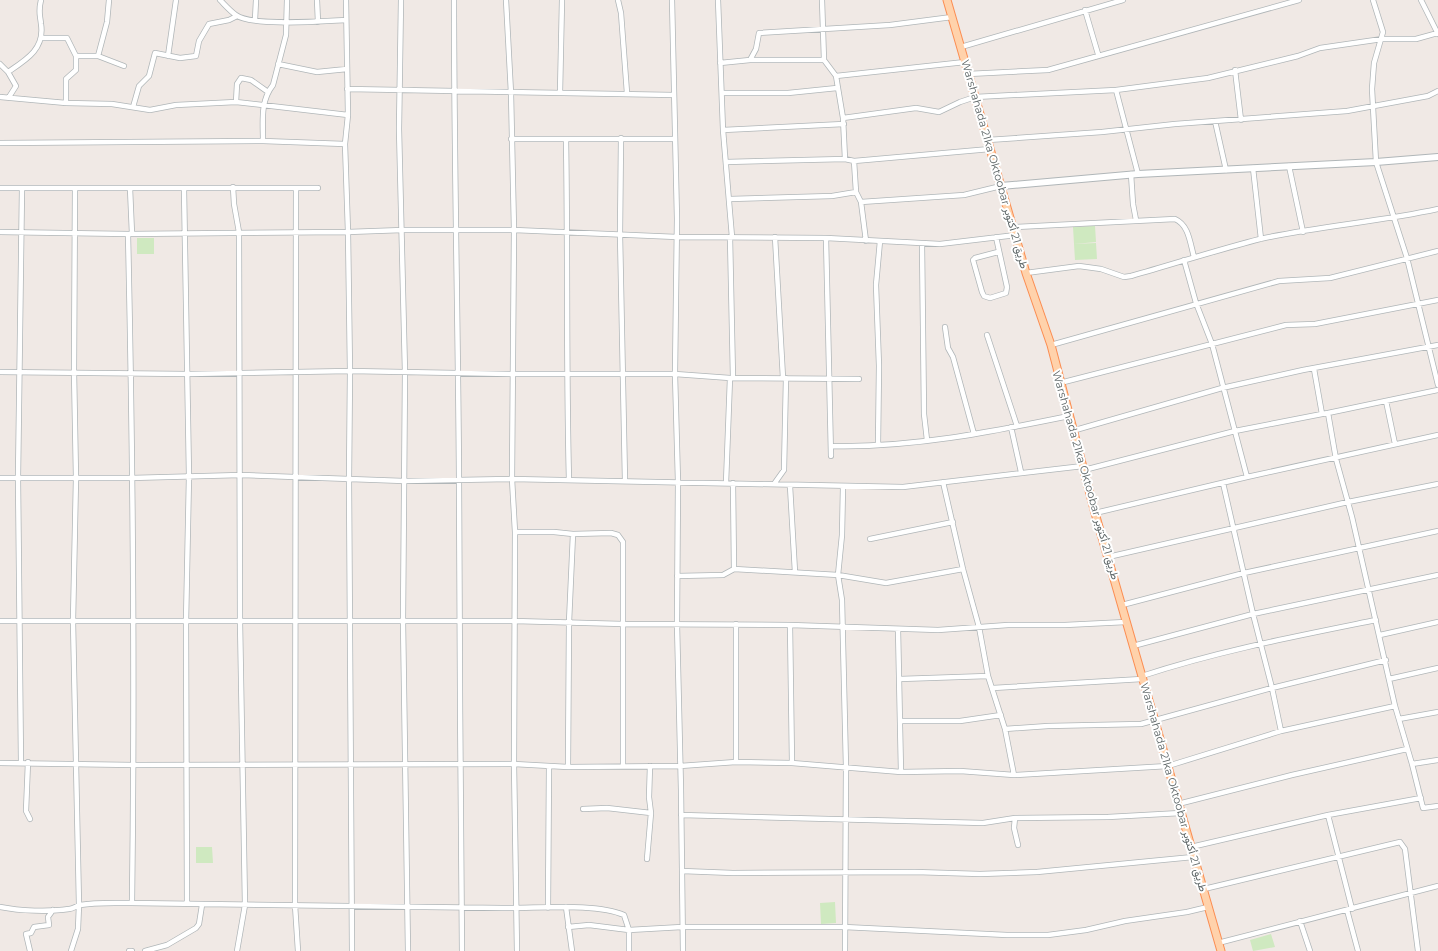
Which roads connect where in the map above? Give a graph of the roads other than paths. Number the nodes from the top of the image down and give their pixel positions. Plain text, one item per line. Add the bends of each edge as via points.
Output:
1 (41, 0) edge
2 (109, 0) edge
3 (176, 0) edge
4 (220, 0) edge
5 (256, 0) edge
6 (287, 0) edge
7 (317, 0) edge
8 (346, 0) edge
9 (401, 0) edge
10 (454, 0) edge
11 (506, 0) edge
12 (562, 0) edge
13 (618, 0) edge
14 (672, 0) edge
15 (718, 0) edge
16 (822, 0) edge
17 (947, 0) edge
18 (1123, 0) edge
19 (1299, 0) edge
20 (1373, 0) edge
21 (1421, 0) edge
22 (1085, 10) junction
23 (237, 16) junction
24 (952, 18) junction
25 (255, 20) junction
26 (346, 20) junction
27 (288, 22) junction
28 (318, 22) junction
29 (823, 28) junction
30 (1438, 34) edge
31 (41, 38) junction
32 (1382, 39) junction
33 (961, 47) junction
34 (1098, 54) junction
35 (76, 56) junction
36 (98, 56) junction
37 (168, 56) junction
38 (750, 60) junction
39 (824, 60) junction
40 (965, 62) junction
41 (720, 63) junction
42 (0, 64) edge
43 (278, 64) junction
44 (124, 66) dead end
45 (347, 69) junction
46 (1235, 70) junction
47 (8, 72) junction
48 (968, 74) junction
49 (836, 76) junction
50 (837, 88) junction
51 (348, 89) junction
52 (400, 89) junction
53 (1116, 90) junction
54 (1438, 91) edge
55 (268, 92) junction
56 (454, 92) junction
57 (511, 92) junction
58 (560, 93) junction
59 (627, 93) junction
60 (722, 93) junction
61 (674, 95) junction
62 (0, 97) edge
63 (9, 97) junction
64 (975, 97) junction
65 (236, 102) junction
66 (66, 103) junction
67 (264, 104) junction
68 (134, 107) junction
69 (1373, 108) junction
70 (348, 115) junction
71 (1241, 120) junction
72 (844, 121) junction
73 (1215, 121) junction
74 (723, 130) junction
75 (1128, 130) junction
76 (621, 138) junction
77 (511, 139) junction
78 (675, 139) junction
79 (566, 140) junction
80 (988, 140) junction
81 (263, 141) junction
82 (0, 143) edge
83 (345, 144) junction
84 (990, 149) junction
85 (1438, 157) edge
86 (845, 159) junction
87 (854, 161) junction
88 (726, 162) junction
89 (1376, 162) junction
90 (1290, 166) junction
91 (1253, 168) junction
92 (1226, 170) junction
93 (1131, 174) junction
94 (1138, 174) junction
95 (1001, 186) junction
96 (233, 187) junction
97 (0, 188) edge
98 (22, 188) junction
99 (75, 188) junction
100 (130, 188) junction
101 (296, 188) junction
102 (318, 188) dead end
103 (184, 189) junction
104 (856, 192) junction
105 (730, 199) junction
106 (861, 202) junction
107 (1438, 209) edge
108 (1394, 219) junction
109 (1136, 220) junction
110 (1014, 227) junction
111 (403, 230) junction
112 (457, 230) junction
113 (514, 230) junction
114 (0, 232) edge
115 (239, 232) junction
116 (296, 232) junction
117 (348, 232) junction
118 (1302, 232) junction
119 (20, 233) junction
120 (186, 233) junction
121 (567, 233) junction
122 (75, 234) junction
123 (130, 234) junction
124 (620, 234) junction
125 (1016, 235) junction
126 (677, 237) junction
127 (731, 237) junction
128 (775, 237) junction
129 (996, 237) junction
130 (826, 238) junction
131 (1261, 239) junction
132 (866, 241) junction
133 (880, 241) junction
134 (922, 244) junction
135 (1438, 251) edge
136 (998, 252) junction
137 (1194, 257) junction
138 (1407, 258) junction
139 (1184, 260) junction
140 (1026, 273) junction
141 (1438, 300) edge
142 (1196, 303) junction
143 (1419, 304) junction
144 (945, 327) dead end
145 (987, 335) dead end
146 (1212, 344) junction
147 (1051, 345) junction
148 (1438, 345) edge
149 (1429, 347) junction
150 (1314, 369) junction
151 (74, 371) junction
152 (295, 371) junction
153 (350, 371) junction
154 (0, 372) edge
155 (19, 372) junction
156 (131, 372) junction
157 (239, 372) junction
158 (405, 372) junction
159 (458, 373) junction
160 (188, 374) junction
161 (512, 374) junction
162 (566, 374) junction
163 (675, 374) junction
164 (622, 375) junction
165 (732, 378) junction
166 (784, 378) junction
167 (830, 378) junction
168 (859, 379) dead end
169 (1060, 383) junction
170 (1438, 385) edge
171 (1222, 388) junction
172 (1438, 390) edge
173 (1386, 401) junction
174 (1325, 414) junction
175 (1069, 416) junction
176 (1014, 427) junction
177 (1072, 431) junction
178 (1235, 431) junction
179 (974, 434) junction
180 (1438, 435) edge
181 (927, 440) junction
182 (1395, 444) junction
183 (878, 445) junction
184 (830, 446) junction
185 (830, 456) dead end
186 (1336, 459) junction
187 (1083, 468) junction
188 (1021, 472) junction
189 (241, 475) junction
190 (189, 476) junction
191 (296, 477) junction
192 (1247, 477) junction
193 (0, 478) edge
194 (18, 478) junction
195 (76, 478) junction
196 (131, 478) junction
197 (459, 479) junction
198 (512, 479) junction
199 (349, 480) junction
200 (569, 480) junction
201 (404, 481) junction
202 (625, 481) junction
203 (678, 482) junction
204 (944, 482) junction
205 (1223, 482) junction
206 (726, 483) junction
207 (733, 483) junction
208 (774, 484) junction
209 (1438, 484) edge
210 (790, 486) junction
211 (842, 487) junction
212 (1348, 502) junction
213 (1095, 513) junction
214 (953, 522) junction
215 (1234, 528) junction
216 (1438, 530) edge
217 (515, 532) junction
218 (573, 534) junction
219 (870, 539) dead end
220 (1359, 547) junction
221 (1108, 557) junction
222 (734, 569) junction
223 (963, 569) junction
224 (795, 572) junction
225 (1244, 574) junction
226 (838, 575) junction
227 (1438, 575) edge
228 (677, 576) junction
229 (1369, 590) junction
230 (1122, 605) junction
231 (1253, 614) junction
232 (350, 620) junction
233 (1376, 620) junction
234 (0, 621) edge
235 (18, 621) junction
236 (73, 621) junction
237 (132, 621) junction
238 (295, 621) junction
239 (403, 621) junction
240 (459, 621) junction
241 (514, 621) junction
242 (186, 622) junction
243 (240, 622) junction
244 (569, 622) junction
245 (1126, 622) junction
246 (1438, 622) edge
247 (622, 624) junction
248 (677, 624) junction
249 (736, 624) junction
250 (790, 625) junction
251 (843, 627) junction
252 (979, 627) junction
253 (898, 629) junction
254 (1380, 635) junction
255 (1262, 643) junction
256 (1133, 646) junction
257 (1386, 660) junction
258 (1438, 668) edge
259 (988, 676) junction
260 (1142, 677) junction
261 (900, 679) junction
262 (1389, 679) junction
263 (993, 688) junction
264 (1272, 688) junction
265 (1395, 706) junction
266 (1438, 712) edge
267 (1001, 715) junction
268 (1399, 719) junction
269 (900, 721) junction
270 (1154, 722) junction
271 (1005, 729) junction
272 (1281, 731) junction
273 (1407, 749) junction
274 (1438, 760) edge
275 (0, 762) edge
276 (28, 762) junction
277 (736, 762) junction
278 (21, 763) junction
279 (792, 763) junction
280 (76, 764) junction
281 (242, 764) junction
282 (514, 764) junction
283 (1412, 764) junction
284 (134, 765) junction
285 (187, 765) junction
286 (295, 765) junction
287 (352, 765) junction
288 (405, 765) junction
289 (462, 765) junction
290 (623, 765) junction
291 (549, 766) junction
292 (650, 766) junction
293 (680, 766) junction
294 (1168, 766) junction
295 (568, 767) junction
296 (846, 768) junction
297 (901, 772) junction
298 (1014, 775) junction
299 (1421, 798) junction
300 (1178, 804) junction
301 (1438, 806) edge
302 (583, 809) dead end
303 (1181, 812) junction
304 (651, 814) junction
305 (681, 815) junction
306 (1328, 815) junction
307 (30, 818) dead end
308 (1016, 818) junction
309 (846, 819) junction
310 (1018, 845) dead end
311 (1191, 847) junction
312 (1194, 857) junction
313 (1338, 857) junction
314 (647, 859) dead end
315 (682, 871) junction
316 (845, 873) junction
317 (1438, 886) edge
318 (1204, 889) junction
319 (1411, 892) junction
320 (132, 903) junction
321 (187, 904) junction
322 (79, 905) junction
323 (202, 905) junction
324 (245, 905) junction
325 (295, 905) junction
326 (406, 906) junction
327 (1208, 906) junction
328 (0, 907) edge
329 (352, 907) junction
330 (566, 907) junction
331 (461, 908) junction
332 (517, 908) junction
333 (548, 908) junction
334 (1350, 909) junction
335 (53, 910) junction
336 (1300, 921) junction
337 (568, 927) junction
338 (682, 927) junction
339 (844, 927) junction
340 (629, 930) junction
341 (1218, 943) junction
342 (30, 951) edge
343 (71, 951) edge
344 (129, 951) edge
345 (132, 951) edge
346 (145, 951) edge
347 (237, 951) edge
348 (298, 951) edge
349 (352, 951) edge
350 (408, 951) edge
351 (462, 951) edge
352 (517, 951) edge
353 (572, 951) edge
354 (629, 951) edge
355 (683, 951) edge
356 (845, 951) edge
357 (1221, 951) edge
358 (1310, 951) edge
359 (1358, 951) edge
360 (1418, 951) edge

1 - 31 street via 38,14 42,24
2 - 36 street via 107,22
3 - 37 street
4 - 23 street
5 - 25 street
6 - 27 street
7 - 28 street
8 - 26 street
9 - 52 street
10 - 56 street
11 - 57 street
12 - 58 street
13 - 59 street
14 - 61 street
15 - 41 street
16 - 29 street
17 - 24 main road, Warshahada 21ka Oktoobar طريق 21 أكتوبر
18 - 22 street
19 - 34 street
20 - 32 street via 1381,25
21 - 30 street
22 - 33 street
22 - 34 street
23 - 25 street
23 - 37 street via 209,24 199,41 196,56
24 - 29 street via 890,25
24 - 33 main road, Warshahada 21ka Oktoobar طريق 21 أكتوبر
25 - 27 street
26 - 28 street
26 - 45 street
27 - 28 street
27 - 43 street
29 - 38 street via 759,33 756,49
29 - 39 street
30 - 32 street via 1416,40
31 - 35 street via 67,38
31 - 47 street via 38,49
32 - 46 street via 1320,48 1298,56
32 - 69 street via 1374,63
33 - 40 main road, Warshahada 21ka Oktoobar طريق 21 أكتوبر
34 - 48 street via 1048,70
35 - 36 street
35 - 66 street via 76,70 66,79
36 - 44 street
37 - 68 street via 155,53 149,76 139,86
38 - 39 street
38 - 41 street
39 - 49 street
40 - 48 main road, Warshahada 21ka Oktoobar طريق 21 أكتوبر
40 - 49 street
41 - 60 street
42 - 47 street
43 - 45 street via 317,72
43 - 55 street via 273,86
45 - 51 street
46 - 53 street via 1208,78
46 - 71 street
47 - 63 street via 16,86
48 - 64 main road, Warshahada 21ka Oktoobar طريق 21 أكتوبر
49 - 50 street
50 - 60 street via 788,93
50 - 72 street
51 - 52 street
51 - 70 street
52 - 56 street
52 - 111 street
53 - 64 street
53 - 75 street
54 - 69 street via 1428,96
55 - 65 street via 251,80 241,78 237,84
55 - 67 street
56 - 57 street
56 - 112 street
57 - 58 street
57 - 77 street
58 - 59 street
59 - 61 street
60 - 74 street
61 - 78 street
62 - 63 street
63 - 66 street
64 - 72 street via 939,112 916,108
64 - 80 main road, Warshahada 21ka Oktoobar طريق 21 أكتوبر
65 - 67 street
65 - 68 street via 196,103 150,110
66 - 68 street
67 - 70 street
67 - 81 street
69 - 71 street
69 - 89 street
70 - 83 street
71 - 73 street
72 - 74 street
72 - 86 street
73 - 75 street
73 - 92 street
74 - 88 street
75 - 80 street
75 - 94 street
76 - 78 street
76 - 79 street
76 - 124 street
77 - 79 street
77 - 113 street
78 - 126 street
79 - 121 street
80 - 84 main road, Warshahada 21ka Oktoobar طريق 21 أكتوبر
81 - 82 street
81 - 83 street
83 - 117 street
84 - 87 street
84 - 95 main road, Warshahada 21ka Oktoobar طريق 21 أكتوبر
85 - 89 street
86 - 87 street
86 - 88 street
87 - 104 street
88 - 105 street
89 - 90 street
89 - 108 street
90 - 91 street
90 - 118 street
91 - 92 street
91 - 131 street
92 - 94 street
93 - 94 street
93 - 95 street
93 - 109 street
95 - 106 street via 964,195
95 - 110 main road, Warshahada 21ka Oktoobar طريق 21 أكتوبر
96 - 101 street
96 - 103 street
96 - 115 street
97 - 98 street
98 - 99 street
98 - 119 street
99 - 100 street
99 - 122 street
100 - 103 street
100 - 123 street
101 - 102 street
101 - 116 street
103 - 120 street
104 - 105 street via 832,196
104 - 106 street
105 - 127 street
106 - 132 street
107 - 108 street
108 - 118 street
108 - 138 street
109 - 110 street
109 - 137 street via 1175,219 1181,222 1189,234
110 - 125 main road, Warshahada 21ka Oktoobar طريق 21 أكتوبر
111 - 112 street
111 - 117 street
111 - 158 street
112 - 113 street
112 - 159 street
113 - 121 street
113 - 161 street
114 - 119 street
115 - 116 street
115 - 120 street
115 - 157 street
116 - 117 street
116 - 152 street
117 - 153 street
118 - 131 street
119 - 122 street
119 - 155 street
120 - 123 street
120 - 160 street
121 - 124 street
121 - 162 street
122 - 123 street
122 - 151 street
123 - 156 street
124 - 126 street
124 - 164 street
125 - 129 street
125 - 140 main road, Warshahada 21ka Oktoobar طريق 21 أكتوبر
126 - 127 street
126 - 163 street
127 - 128 street
127 - 165 street
128 - 130 street
128 - 166 street
129 - 134 street via 964,243
129 - 136 street
130 - 132 street
130 - 167 street
131 - 137 street
132 - 133 street
133 - 134 street
133 - 183 street via 876,285
134 - 181 street via 924,414
135 - 138 street
136 - 136 street via 1008,287 1006,292 990,298 982,292 973,260
137 - 139 street
138 - 142 street via 1330,278 1279,280
138 - 143 street
139 - 140 street via 1124,277 1101,269 1078,266
139 - 142 street
140 - 147 main road, Warshahada 21ka Oktoobar طريق 21 أكتوبر
141 - 143 street
142 - 146 street
142 - 147 street
143 - 146 street via 1315,324 1286,325
143 - 149 street
144 - 179 street via 948,348 953,357
145 - 176 street
146 - 169 street
146 - 171 street
147 - 169 main road, Warshahada 21ka Oktoobar طريق 21 أكتوبر
148 - 149 street
149 - 150 street
149 - 170 street
150 - 171 street
150 - 174 street
151 - 155 street
151 - 156 street
151 - 195 street
152 - 153 street
152 - 157 street
152 - 191 street
153 - 158 street
153 - 199 street
154 - 155 street
155 - 194 street
156 - 160 street
156 - 196 street
157 - 160 street
157 - 189 street
158 - 159 street
158 - 201 street
159 - 161 street
159 - 197 street
160 - 190 street
161 - 162 street
161 - 198 street
162 - 164 street
162 - 200 street
163 - 164 street
163 - 165 street
163 - 203 street
164 - 202 street
165 - 166 street
165 - 206 street
166 - 167 street
166 - 208 street via 784,470
167 - 168 street
167 - 184 street
169 - 175 main road, Warshahada 21ka Oktoobar طريق 21 أكتوبر
171 - 177 street
171 - 178 street
172 - 173 street
173 - 174 street
173 - 182 street
174 - 178 street
174 - 186 street
175 - 176 street
175 - 177 main road, Warshahada 21ka Oktoobar طريق 21 أكتوبر
176 - 179 street
176 - 188 street
177 - 187 main road, Warshahada 21ka Oktoobar طريق 21 أكتوبر
178 - 187 street
178 - 192 street
179 - 181 street
180 - 182 street
181 - 183 street
182 - 186 street
183 - 184 street
184 - 185 street
186 - 192 street
186 - 212 street
187 - 188 street
187 - 213 main road, Warshahada 21ka Oktoobar طريق 21 أكتوبر
188 - 204 street
189 - 190 street
189 - 191 street
189 - 243 street
190 - 196 street
190 - 242 street
191 - 199 street
191 - 238 street
192 - 205 street
193 - 194 street
194 - 195 street
194 - 235 street
195 - 196 street
195 - 236 street
196 - 237 street
197 - 198 street
197 - 201 street
197 - 240 street
198 - 200 street
198 - 217 street
199 - 201 street
199 - 232 street
200 - 202 street
201 - 239 street
202 - 203 street
203 - 206 street
203 - 228 street
204 - 211 street via 903,487
204 - 214 street
205 - 213 street
205 - 215 street
206 - 207 street
207 - 208 street
207 - 222 street
208 - 210 street
209 - 212 street
210 - 211 street
210 - 224 street
211 - 226 street via 842,535
212 - 215 street
212 - 220 street
213 - 221 main road, Warshahada 21ka Oktoobar طريق 21 أكتوبر
214 - 219 street
214 - 223 street
215 - 221 street
215 - 225 street
216 - 220 street
217 - 218 street
217 - 241 street
218 - 244 street
218 - 247 street via 611,533 618,535 623,542
220 - 225 street
220 - 229 street
221 - 230 main road, Warshahada 21ka Oktoobar طريق 21 أكتوبر
222 - 224 street
222 - 228 street via 722,575
223 - 226 street via 886,583
223 - 252 street
224 - 226 street
225 - 230 street
225 - 231 street
226 - 251 street
227 - 229 street
228 - 248 street
229 - 231 street
229 - 233 street
230 - 245 main road, Warshahada 21ka Oktoobar طريق 21 أكتوبر
231 - 255 street
231 - 256 street
232 - 238 street
232 - 239 street
232 - 287 street
233 - 254 street
233 - 255 street
234 - 235 street
235 - 236 street
235 - 278 street
236 - 237 street
236 - 280 street
237 - 242 street
237 - 284 street
238 - 243 street
238 - 286 street
239 - 240 street
239 - 288 street
240 - 241 street
240 - 289 street
241 - 244 street
241 - 282 street
242 - 243 street
242 - 285 street
243 - 281 street
244 - 247 street
244 - 295 street
245 - 252 street
245 - 256 main road, Warshahada 21ka Oktoobar طريق 21 أكتوبر
246 - 254 street
247 - 248 street
247 - 290 street
248 - 249 street
248 - 293 street
249 - 250 street
249 - 277 street
250 - 251 street
250 - 279 street
251 - 253 street
251 - 296 street
252 - 253 street
252 - 259 street
253 - 261 street
254 - 257 street
255 - 260 street via 1181,663
255 - 264 street
256 - 260 main road, Warshahada 21ka Oktoobar طريق 21 أكتوبر
257 - 262 street
257 - 264 street
258 - 262 street
259 - 261 street
259 - 263 street
260 - 263 street
260 - 270 main road, Warshahada 21ka Oktoobar طريق 21 أكتوبر
261 - 269 street
262 - 265 street
263 - 267 street
264 - 270 street
264 - 272 street
265 - 268 street
265 - 272 street
266 - 268 street
267 - 269 street via 960,721
267 - 271 street
268 - 273 street
269 - 297 street
270 - 271 street
270 - 294 main road, Warshahada 21ka Oktoobar طريق 21 أكتوبر
271 - 298 street
272 - 294 street
273 - 283 street
273 - 300 street
274 - 283 street
275 - 278 street
276 - 278 street
276 - 280 street
276 - 307 street via 26,811
277 - 279 street
277 - 293 street
279 - 296 street
280 - 284 street
280 - 322 street
281 - 285 street
281 - 286 street
281 - 324 street
282 - 289 street
282 - 291 street
282 - 332 street
283 - 299 street
284 - 285 street
284 - 320 street
285 - 321 street
286 - 287 street
286 - 325 street
287 - 288 street
287 - 329 street
288 - 289 street
288 - 326 street
289 - 331 street
290 - 292 street
290 - 295 street
291 - 295 street
291 - 333 street
292 - 293 street
292 - 304 street
293 - 305 street
294 - 298 street
294 - 300 main road, Warshahada 21ka Oktoobar طريق 21 أكتوبر
296 - 297 street
296 - 309 street
297 - 298 street via 960,771
299 - 301 street via 1423,808
299 - 306 street
300 - 303 main road, Warshahada 21ka Oktoobar طريق 21 أكتوبر
302 - 304 street via 607,808
303 - 308 street via 1108,817
303 - 311 main road, Warshahada 21ka Oktoobar طريق 21 أكتوبر
304 - 314 street
305 - 309 street
305 - 315 street
306 - 311 street
306 - 313 street
308 - 309 street via 983,823
308 - 310 street via 1014,828
309 - 316 street
311 - 312 main road, Warshahada 21ka Oktoobar طريق 21 أكتوبر
312 - 316 street via 1044,871 980,874
312 - 318 main road, Warshahada 21ka Oktoobar طريق 21 أكتوبر
313 - 318 street
313 - 319 street via 1400,842 1405,849
313 - 334 street
315 - 316 street
315 - 338 street
316 - 339 street
317 - 319 street
318 - 327 main road, Warshahada 21ka Oktoobar طريق 21 أكتوبر
319 - 334 street
319 - 360 street
320 - 321 street
320 - 322 street
321 - 323 street
322 - 335 street via 70,909
322 - 343 street via 78,929
323 - 324 street
323 - 346 street via 196,928 167,945
324 - 325 street
324 - 347 street
325 - 329 street
325 - 348 street
326 - 329 street
326 - 331 street
326 - 350 street
327 - 339 street via 1181,913 1048,935
327 - 341 main road, Warshahada 21ka Oktoobar طريق 21 أكتوبر
328 - 335 street via 16,910
329 - 349 street
330 - 333 street
330 - 337 street
330 - 340 street via 619,912 624,915
331 - 332 street
331 - 351 street
332 - 333 street
332 - 352 street
334 - 336 street
334 - 359 street
335 - 342 street via 48,917 49,925 34,926 30,933 26,934
336 - 341 street
336 - 358 street
337 - 340 street via 589,925
337 - 353 street
338 - 339 street
338 - 340 street
338 - 355 street
339 - 356 street
340 - 354 street
341 - 357 main road, Warshahada 21ka Oktoobar طريق 21 أكتوبر
344 - 345 street

